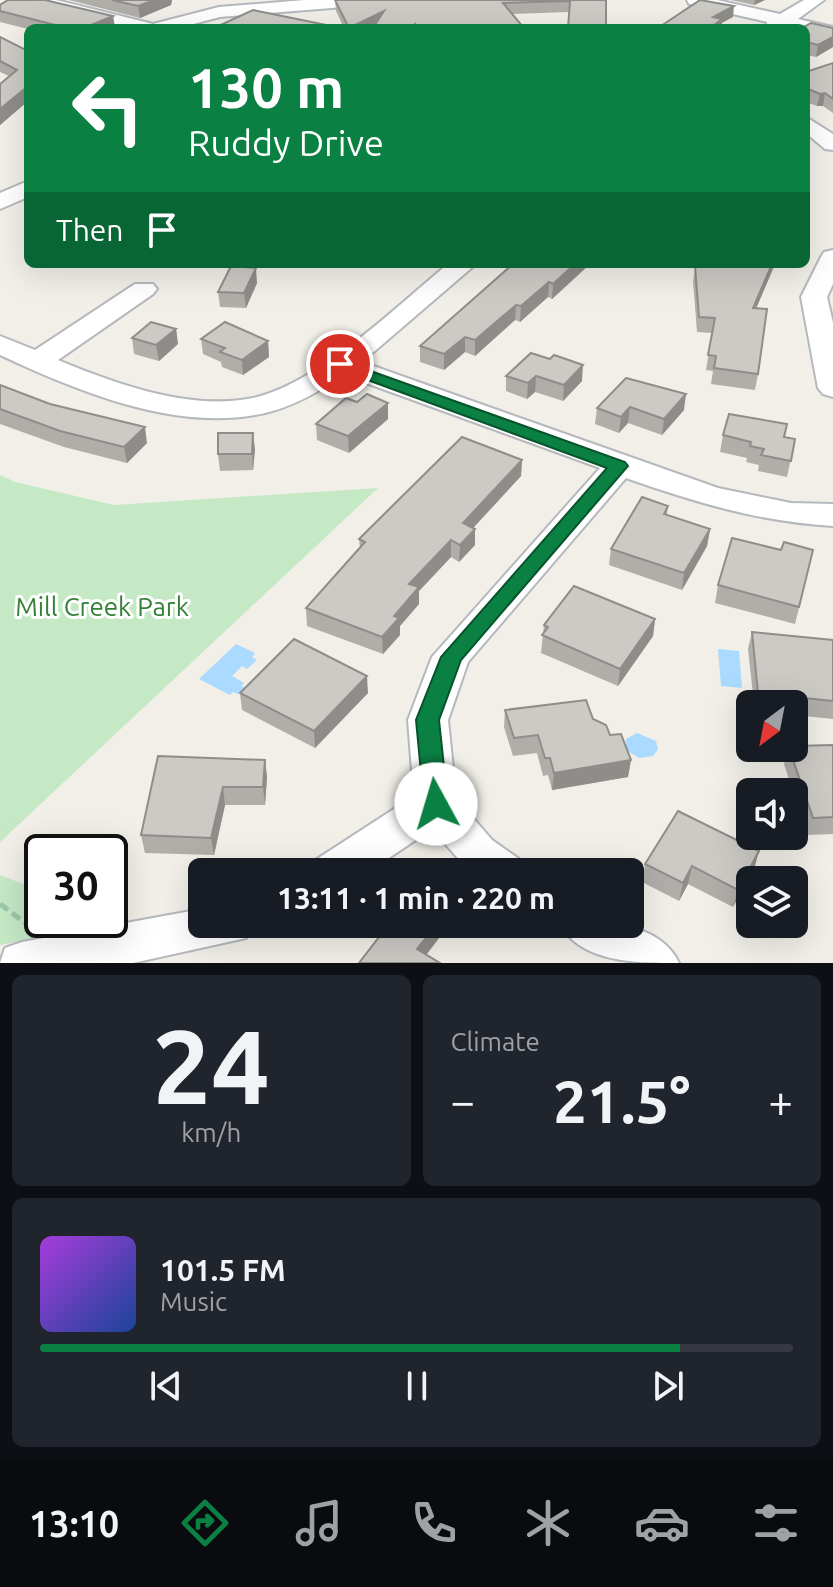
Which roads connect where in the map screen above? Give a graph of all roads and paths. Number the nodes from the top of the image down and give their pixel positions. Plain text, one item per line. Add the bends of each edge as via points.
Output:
1 (36, 0) edge
2 (369, 0) edge
3 (695, 0) edge
4 (816, 0) edge
5 (132, 24) edge
6 (173, 24) edge
7 (776, 24) edge
8 (810, 29) edge
9 (833, 32) edge
10 (810, 126) edge
11 (833, 144) edge
12 (24, 190) edge
13 (0, 202) edge
14 (833, 257) edge
15 (458, 268) edge
16 (144, 289) dead end
17 (0, 344) edge
18 (38, 361) junction
19 (340, 364) junction
20 (833, 388) edge
21 (619, 466) junction
22 (833, 515) edge
23 (436, 804) junction
24 (354, 858) edge
25 (484, 858) edge
26 (188, 932) edge
27 (609, 938) edge
28 (22, 963) edge
29 (655, 963) edge

1 - 5 street
2 - 6 street via 219,12
3 - 7 street
4 - 7 street
8 - 9 street
10 - 11 street
12 - 13 street
14 - 20 street via 814,297
15 - 19 street
16 - 18 street
17 - 18 street
18 - 19 street via 147,399 206,410 254,407 299,390
19 - 21 street
21 - 22 street via 711,497 791,513
21 - 23 street via 451,657 428,720
23 - 24 street
23 - 25 street
26 - 28 street
27 - 29 street

